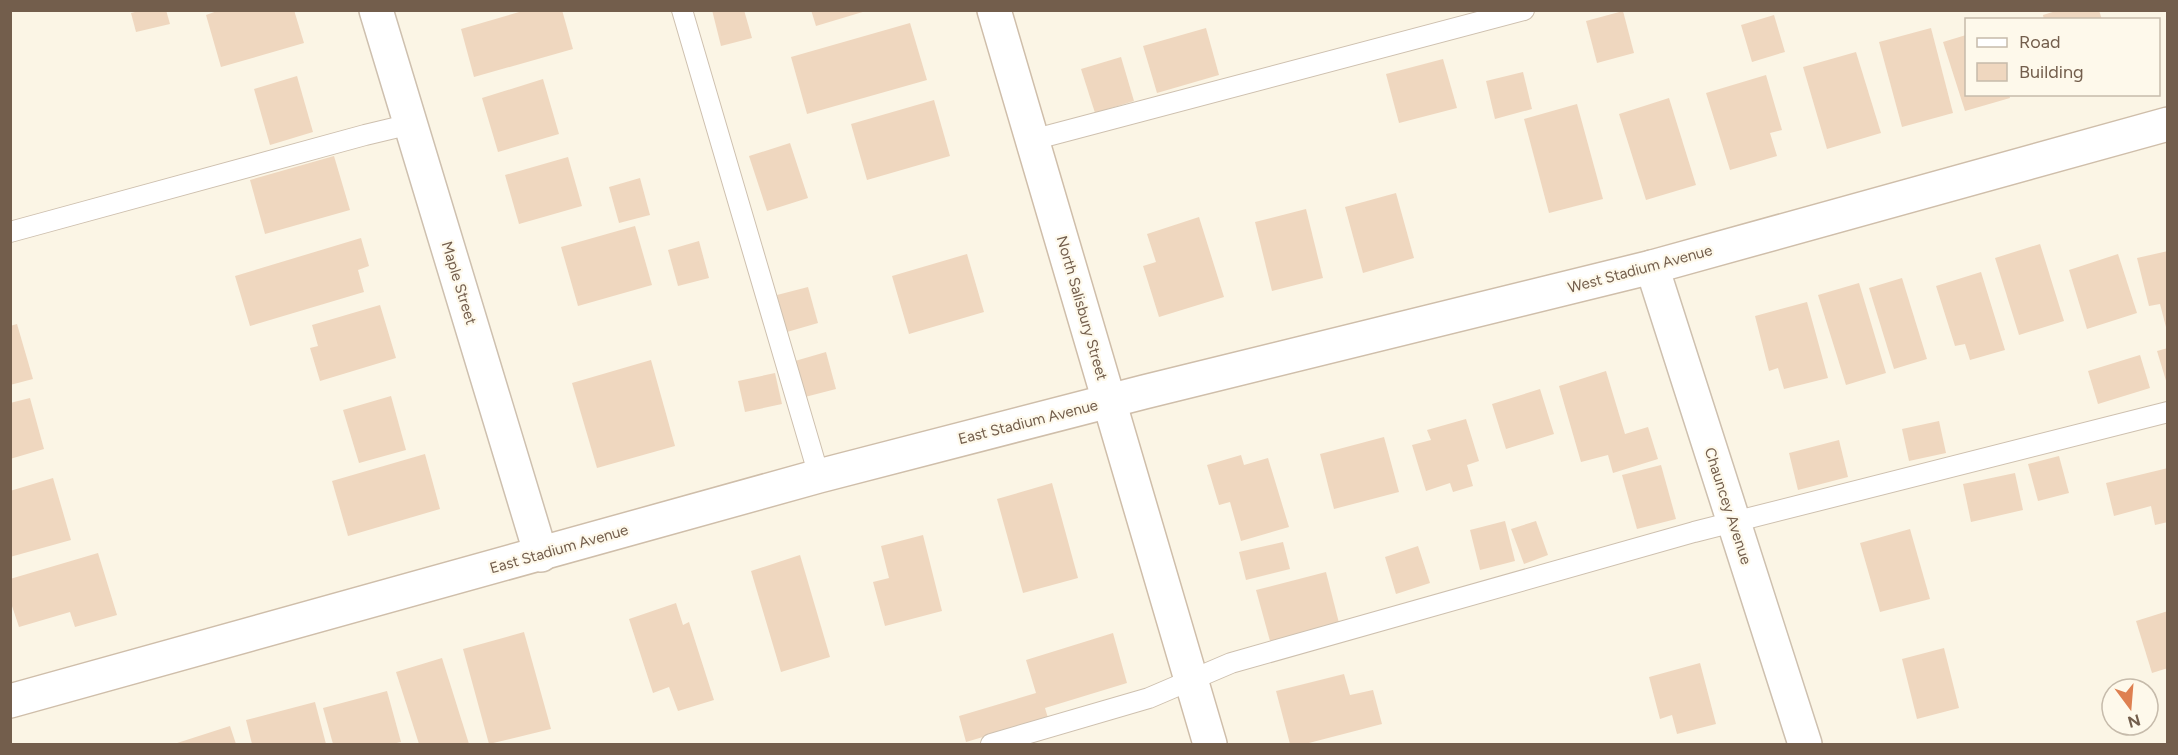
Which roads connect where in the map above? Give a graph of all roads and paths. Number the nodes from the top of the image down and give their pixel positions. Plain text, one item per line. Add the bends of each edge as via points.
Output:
1 (376, 10) edge
2 (682, 10) edge
3 (994, 10) edge
4 (1524, 10) edge
5 (411, 124) junction
6 (2168, 124) edge
7 (1032, 140) junction
8 (10, 232) edge
9 (1652, 267) junction
10 (1109, 401) junction
11 (2168, 412) edge
12 (819, 476) junction
13 (1733, 521) junction
14 (541, 555) junction
15 (1190, 680) junction
16 (10, 701) edge
17 (991, 744) edge
18 (1210, 744) edge
19 (1804, 744) edge

1 - 5 street, Maple Street
2 - 12 lane
3 - 7 street, North Salisbury Street
4 - 7 lane
5 - 8 lane
5 - 14 street, Maple Street
6 - 9 street, West Stadium Avenue
7 - 10 street, North Salisbury Street
9 - 10 street, West Stadium Avenue
9 - 13 street, Chauncey Avenue
10 - 12 street, East Stadium Avenue
10 - 15 street, North Salisbury Street
11 - 13 lane
12 - 14 street, East Stadium Avenue
13 - 15 lane via 1231,663
13 - 19 street, Chauncey Avenue
14 - 16 street, East Stadium Avenue
15 - 17 lane via 1149,698
15 - 18 street, North Salisbury Street

